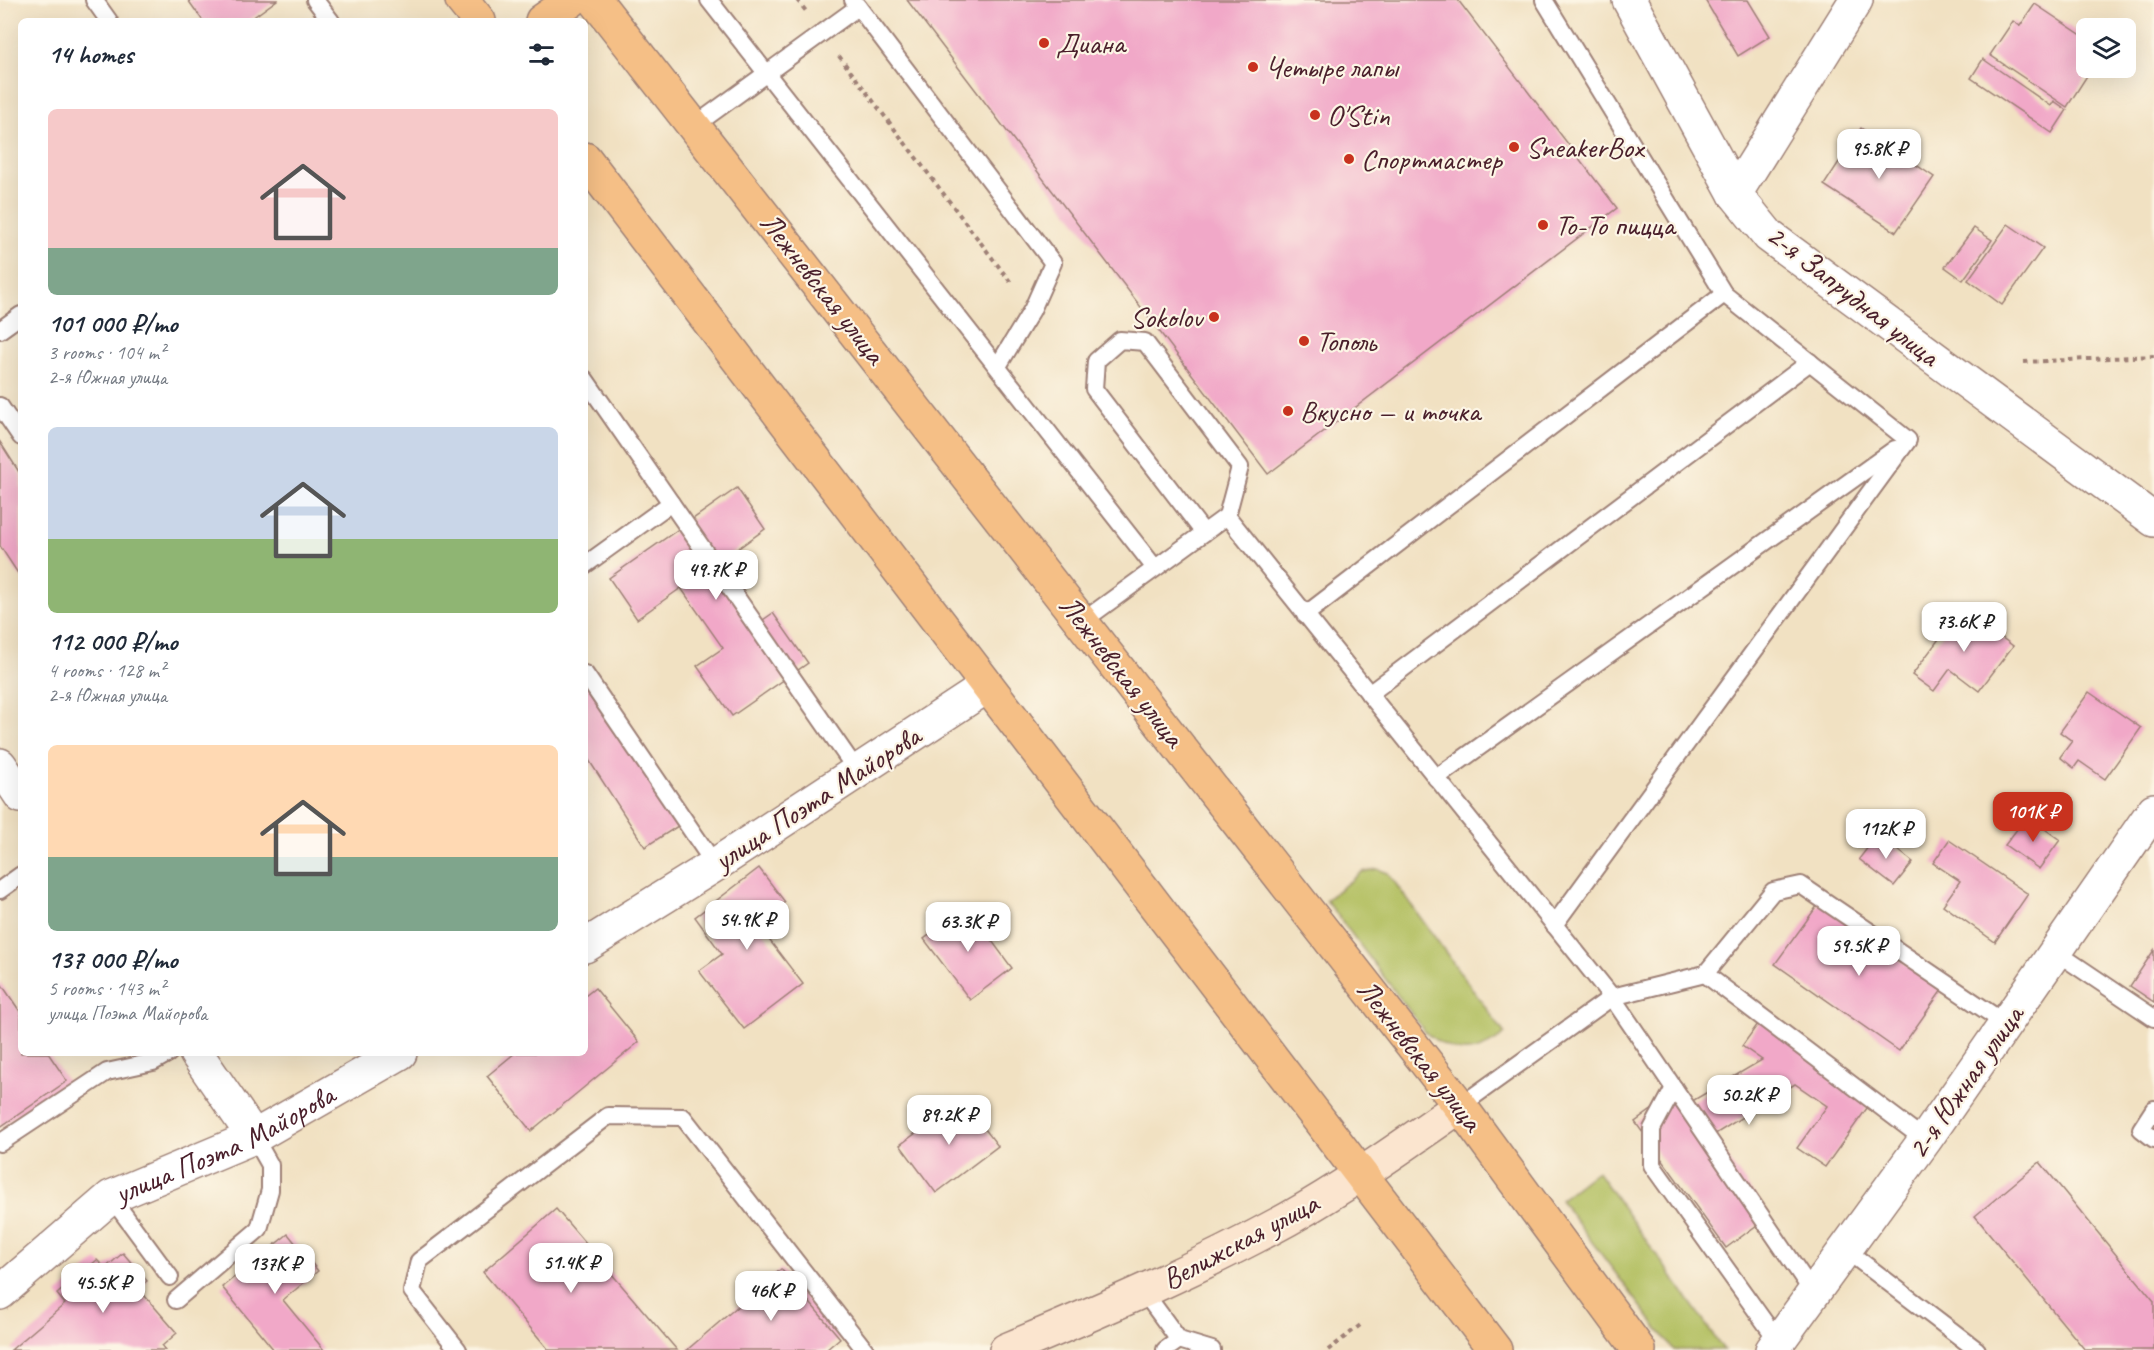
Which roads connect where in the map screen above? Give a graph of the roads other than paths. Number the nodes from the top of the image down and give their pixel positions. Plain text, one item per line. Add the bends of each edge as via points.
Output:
1 (94, 0) edge
2 (315, 0) edge
3 (462, 0) edge
4 (572, 0) edge
5 (596, 0) edge
6 (709, 0) edge
7 (1544, 0) edge
8 (1629, 0) edge
9 (1856, 0) edge
10 (855, 3) edge
11 (108, 18) edge
12 (329, 18) edge
13 (477, 18) edge
14 (546, 18) edge
15 (765, 74) junction
16 (694, 126) junction
17 (588, 163) edge
18 (1735, 194) junction
19 (1724, 294) junction
20 (18, 317) edge
21 (0, 330) edge
22 (1810, 362) junction
23 (998, 366) junction
24 (588, 383) edge
25 (0, 406) edge
26 (18, 433) edge
27 (1908, 440) junction
28 (672, 503) junction
29 (1227, 516) junction
30 (2154, 520) edge
31 (1204, 533) junction
32 (588, 563) edge
33 (1155, 568) junction
34 (1305, 615) junction
35 (1083, 621) junction
36 (588, 678) edge
37 (986, 687) junction
38 (1369, 694) junction
39 (0, 765) edge
40 (857, 771) junction
41 (1436, 778) junction
42 (18, 792) edge
43 (2154, 810) edge
44 (715, 865) junction
45 (18, 877) edge
46 (0, 890) edge
47 (1554, 925) junction
48 (588, 939) edge
49 (2056, 952) junction
50 (1705, 974) junction
51 (1612, 997) junction
52 (2154, 1018) edge
53 (2006, 1024) junction
54 (164, 1056) edge
55 (198, 1056) edge
56 (395, 1056) edge
57 (1674, 1088) junction
58 (1460, 1106) junction
59 (2154, 1109) edge
60 (254, 1137) junction
61 (2154, 1139) edge
62 (1925, 1140) junction
63 (0, 1143) edge
64 (1362, 1173) junction
65 (111, 1197) junction
66 (1846, 1250) junction
67 (170, 1277) dead end
68 (1143, 1292) junction
69 (0, 1293) edge
70 (1814, 1294) junction
71 (176, 1300) dead end
72 (1179, 1340) junction
73 (1775, 1346) edge
74 (458, 1350) edge
75 (865, 1350) edge
76 (1006, 1350) edge
77 (1165, 1350) edge
78 (1212, 1350) edge
79 (1495, 1350) edge
80 (1638, 1350) edge
81 (1977, 1350) edge

1 - 11 lane
2 - 12 lane
3 - 13 highway
4 - 14 highway
5 - 16 highway, Лежневская улица
6 - 15 lane
7 - 19 lane
8 - 18 street, 2-я Запрудная улица
9 - 18 street
10 - 15 lane via 822,33
10 - 23 lane via 1053,263 1032,310
15 - 16 lane
15 - 23 lane
16 - 35 highway, Лежневская улица
17 - 37 highway
18 - 30 street, 2-я Запрудная улица via 1769,236
19 - 22 lane
19 - 34 lane
20 - 21 lane
22 - 27 lane
22 - 38 lane
23 - 33 lane
24 - 28 lane
25 - 26 lane
27 - 41 lane
27 - 47 lane
28 - 32 lane
28 - 40 lane
29 - 31 lane
29 - 31 lane via 1240,467 1145,342 1120,340 1096,361 1094,389
29 - 34 lane
31 - 33 lane
33 - 35 lane
34 - 38 lane
35 - 58 highway, Лежневская улица
36 - 44 lane
37 - 40 street, улица Поэта Майорова
37 - 64 highway
38 - 41 lane
39 - 42 street
40 - 44 street, улица Поэта Майорова
41 - 47 lane
43 - 49 street, 2-я Южная улица
44 - 48 street, улица Поэта Майорова
45 - 46 lane
47 - 51 lane
49 - 52 lane
49 - 53 street, 2-я Южная улица
50 - 51 lane
50 - 53 lane via 1773,891 1801,885
50 - 62 lane
51 - 57 lane
51 - 58 lane
53 - 62 street, 2-я Южная улица
54 - 63 lane via 107,1072
55 - 60 street
56 - 60 street, улица Поэта Майорова
57 - 70 lane
57 - 73 lane via 1652,1129 1652,1165
58 - 64 main road, Велижская улица
58 - 80 highway, Лежневская улица
59 - 61 lane via 2141,1130
60 - 65 street, улица Поэта Майорова
60 - 71 lane via 270,1165 270,1190 259,1229
62 - 66 street, 2-я Южная улица
64 - 68 main road, Велижская улица via 1288,1219
64 - 79 highway
65 - 67 lane
65 - 69 street, улица Поэта Майорова
66 - 70 street, 2-я Южная улица
66 - 81 lane
68 - 72 lane
68 - 76 main road, Велижская улица
70 - 73 street, 2-я Южная улица
72 - 77 lane
72 - 78 lane
74 - 75 lane via 412,1291 419,1261 608,1116 683,1117

